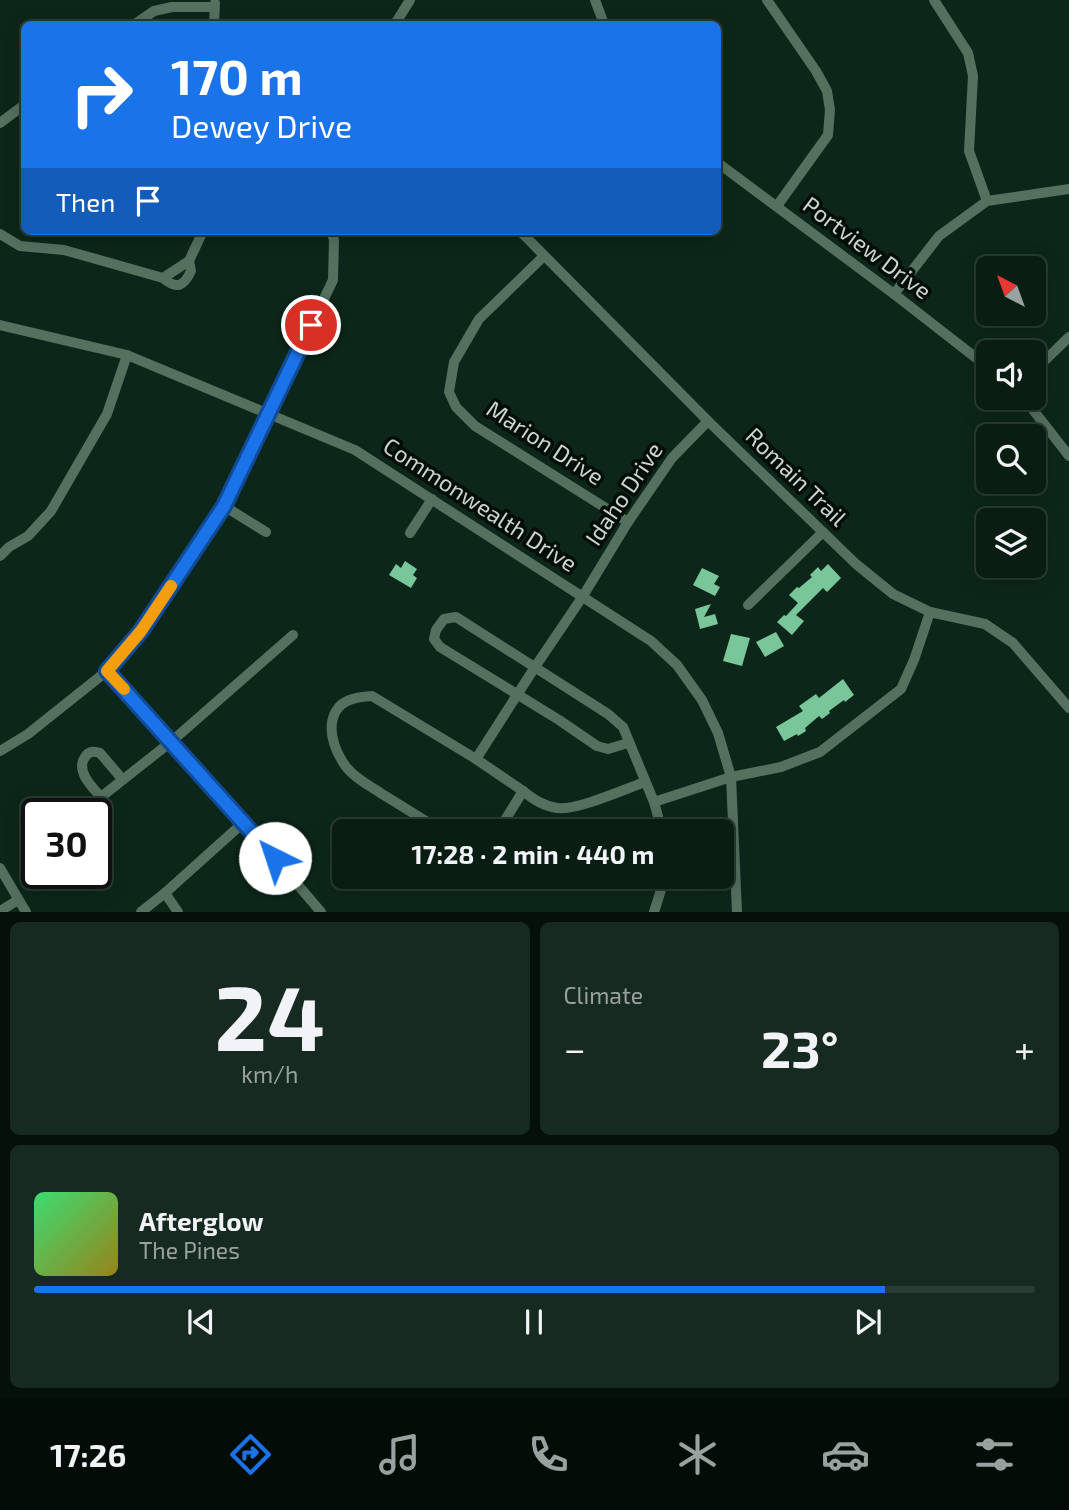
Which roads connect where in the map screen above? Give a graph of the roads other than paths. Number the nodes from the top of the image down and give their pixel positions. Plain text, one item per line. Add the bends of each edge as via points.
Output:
1 (410, 0) edge
2 (595, 0) edge
3 (767, 0) edge
4 (934, 0) edge
5 (214, 3) edge
6 (139, 21) edge
7 (214, 21) edge
8 (397, 21) edge
9 (603, 21) edge
10 (21, 107) edge
11 (0, 122) edge
12 (721, 165) edge
13 (1069, 189) edge
14 (987, 201) junction
15 (777, 206) junction
16 (0, 234) edge
17 (201, 235) edge
18 (332, 235) edge
19 (524, 235) edge
20 (544, 256) junction
21 (894, 295) junction
22 (0, 325) edge
23 (1069, 337) edge
24 (127, 355) junction
25 (976, 358) edge
26 (1046, 359) edge
27 (1033, 410) edge
28 (268, 415) junction
29 (708, 421) junction
30 (1069, 456) edge
31 (432, 499) junction
32 (224, 506) junction
33 (628, 522) junction
34 (265, 532) dead end
35 (823, 532) junction
36 (410, 533) dead end
37 (0, 556) edge
38 (583, 596) junction
39 (748, 606) dead end
40 (930, 612) junction
41 (293, 635) dead end
42 (535, 667) junction
43 (107, 671) junction
44 (517, 695) junction
45 (1069, 708) edge
46 (172, 741) junction
47 (628, 743) junction
48 (0, 751) edge
49 (476, 760) junction
50 (731, 777) junction
51 (122, 780) junction
52 (645, 782) junction
53 (523, 791) junction
54 (654, 802) junction
55 (423, 819) edge
56 (506, 819) edge
57 (659, 819) edge
58 (244, 822) junction
59 (0, 868) edge
60 (662, 889) edge
61 (164, 893) junction
62 (18, 900) junction
63 (0, 911) edge
64 (26, 912) edge
65 (141, 912) edge
66 (178, 912) edge
67 (321, 912) edge
68 (654, 912) edge
69 (737, 912) edge

1 - 8 street
2 - 9 street
3 - 15 street via 816,71 827,91 830,110 828,135
4 - 14 street via 968,53 973,76 969,151
5 - 6 street via 154,11
5 - 7 street
10 - 11 street
12 - 15 street, Portview Drive
13 - 14 street
14 - 21 street via 939,236
15 - 21 street, Portview Drive
16 - 17 street via 20,246 64,250 163,278 189,261
18 - 28 street via 333,280
19 - 20 street, Romain Trail
20 - 29 street, Romain Trail
20 - 33 street, Marion Drive via 479,319 454,362 449,392 456,407 475,426
21 - 25 street, Portview Drive
22 - 24 street, Commonwealth Drive
23 - 26 street
24 - 28 street, Commonwealth Drive
24 - 37 street via 107,414 51,511 28,536
27 - 30 street
28 - 31 street, Commonwealth Drive via 355,450
28 - 32 street
29 - 33 street, Idaho Drive via 672,458
29 - 35 street, Romain Trail
31 - 36 street
31 - 38 street, Commonwealth Drive
32 - 34 street
32 - 43 street via 141,631
33 - 38 street, Idaho Drive
35 - 39 street
35 - 40 street, Romain Trail via 893,594
38 - 42 street, Idaho Drive
38 - 50 street, Commonwealth Drive via 651,641 677,665 708,711
40 - 45 street, Romain Trail via 985,624 1013,643
40 - 50 street via 901,689 820,752 781,767
41 - 46 street
42 - 44 street, Idaho Drive
42 - 44 street via 456,617 444,619 436,630 434,639 440,647
42 - 47 street via 608,713 623,727
43 - 46 street
43 - 48 street
44 - 47 street via 597,746 608,749
44 - 49 street, Idaho Drive
46 - 51 street
46 - 58 street
47 - 52 street
49 - 53 street
49 - 55 street via 372,696 354,697 342,704 333,715 330,731 337,753 349,770
50 - 54 street
50 - 69 street, Commonwealth Drive
51 - 51 street via 102,797 89,784 82,760 95,751 100,753
52 - 53 street via 565,809 538,802
52 - 54 street
53 - 56 street
54 - 57 street
58 - 61 street
58 - 67 street
59 - 62 street
60 - 68 street
61 - 65 street
61 - 66 street
62 - 63 street
62 - 64 street

